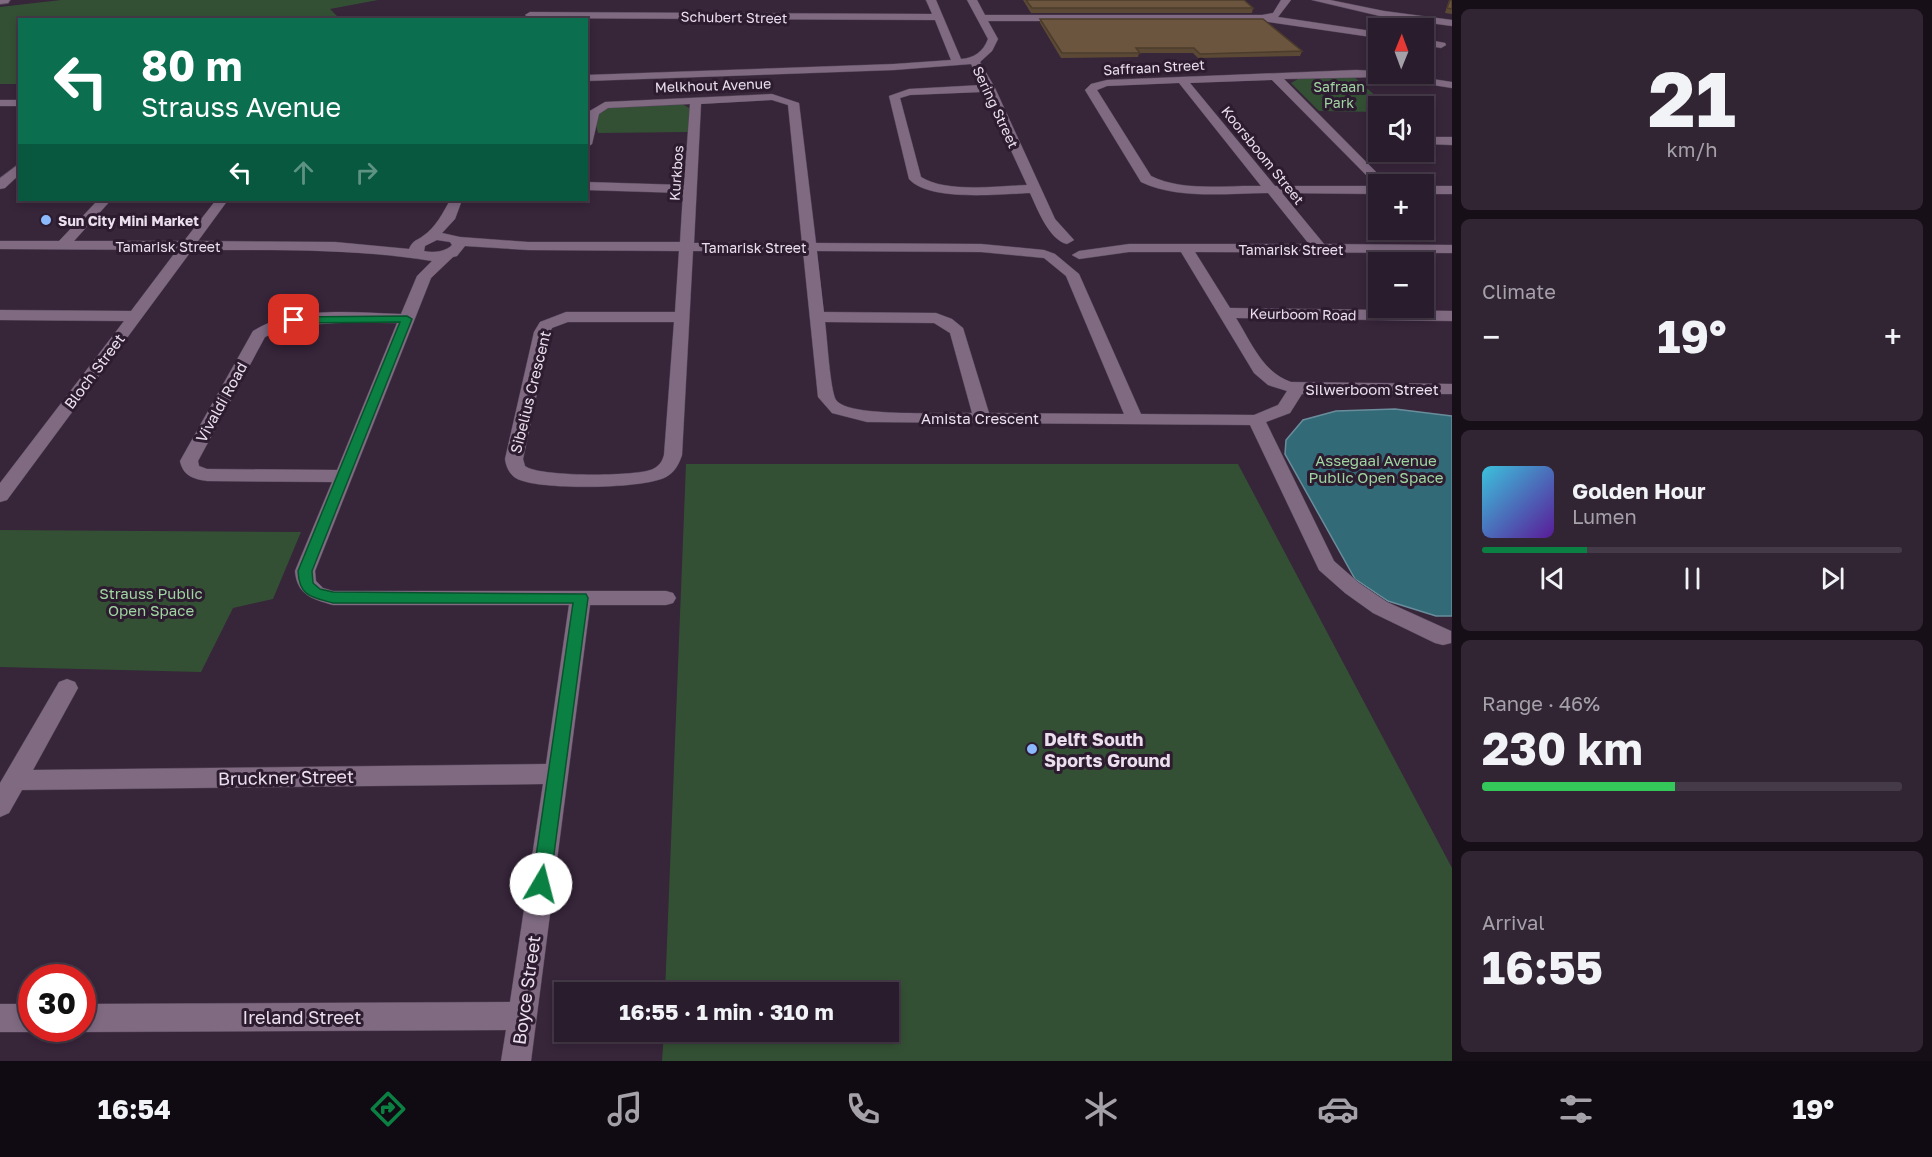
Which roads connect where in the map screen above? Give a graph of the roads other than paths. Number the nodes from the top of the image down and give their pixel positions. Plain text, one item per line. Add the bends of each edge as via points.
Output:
1 (931, 0) edge
2 (972, 0) edge
3 (1286, 0) edge
4 (1317, 0) edge
5 (530, 14) edge
6 (938, 17) junction
7 (982, 18) junction
8 (1262, 18) junction
9 (1452, 23) edge
10 (1368, 34) edge
11 (1434, 44) edge
12 (1441, 45) dead end
13 (974, 61) junction
14 (957, 62) junction
15 (1368, 74) edge
16 (1276, 77) junction
17 (588, 78) edge
18 (1183, 81) junction
19 (1434, 83) edge
20 (1452, 85) edge
21 (988, 88) junction
22 (696, 100) junction
23 (0, 103) edge
24 (18, 103) edge
25 (588, 136) edge
26 (1434, 141) edge
27 (1452, 141) edge
28 (18, 169) edge
29 (1372, 174) edge
30 (0, 185) edge
31 (588, 186) edge
32 (690, 189) junction
33 (1034, 189) junction
34 (1272, 189) junction
35 (1368, 190) edge
36 (1434, 190) edge
37 (1452, 190) edge
38 (104, 201) edge
39 (221, 201) edge
40 (456, 201) edge
41 (448, 219) junction
42 (1048, 220) junction
43 (0, 245) edge
44 (63, 245) junction
45 (187, 246) junction
46 (423, 246) junction
47 (453, 247) junction
48 (687, 247) junction
49 (809, 247) junction
50 (1045, 247) junction
51 (1185, 248) junction
52 (1074, 249) junction
53 (1320, 249) junction
54 (1452, 249) edge
55 (1071, 274) junction
56 (424, 276) junction
57 (1225, 314) junction
58 (0, 315) edge
59 (135, 316) junction
60 (1452, 316) edge
61 (682, 317) junction
62 (817, 317) junction
63 (407, 319) junction
64 (1297, 389) junction
65 (1452, 389) edge
66 (982, 418) junction
67 (1135, 419) junction
68 (1256, 420) junction
69 (0, 466) edge
70 (22, 466) junction
71 (343, 476) junction
72 (0, 496) edge
73 (581, 598) junction
74 (666, 598) dead end
75 (1449, 642) edge
76 (67, 688) dead end
77 (556, 774) junction
78 (15, 780) junction
79 (0, 806) edge
80 (522, 1016) junction
81 (0, 1018) edge
82 (18, 1018) edge
83 (96, 1018) edge
84 (516, 1061) edge

1 - 6 street
2 - 7 street, Sering Street
3 - 8 street via 1276,15
4 - 9 street
5 - 6 street, Schubert Street
6 - 14 street
7 - 8 street
7 - 13 street, Sering Street via 993,41
8 - 10 street
11 - 12 street
13 - 14 street
13 - 21 street, Sering Street
14 - 17 street
15 - 16 street, Saffraan Street
16 - 18 street, Saffraan Street
16 - 29 street
18 - 34 street, Koorsboom Street
18 - 34 street, Saffraan Street via 1102,84 1092,87 1091,92 1149,181 1178,189
19 - 20 street, Saffraan Street
21 - 33 street, Sering Street
21 - 33 street via 895,96 915,179 941,189
22 - 25 street, Melkhout Avenue via 601,106 594,112
22 - 32 street, Kurkbos
22 - 49 street, Melkhout Avenue via 772,97 795,105
23 - 24 street
26 - 27 street
28 - 30 street
31 - 32 street
32 - 48 street, Kurkbos
33 - 42 street, Sering Street
34 - 35 street, Saffraan Street
34 - 53 street, Koorsboom Street
36 - 37 street
38 - 44 street
39 - 45 street, Bloch Street
40 - 41 street
41 - 46 street
41 - 47 street
42 - 50 street
42 - 52 street, Sering Street
43 - 44 street, Tamarisk Street
44 - 45 street, Tamarisk Street
45 - 46 street, Tamarisk Street
45 - 59 street, Bloch Street
46 - 47 street via 442,236
46 - 47 street via 432,257
46 - 56 street
47 - 48 street, Tamarisk Street
47 - 56 street
48 - 49 street, Tamarisk Street
48 - 61 street, Sibelius Crescent
49 - 50 street, Tamarisk Street
49 - 62 street, Amista Crescent
50 - 52 street, Tamarisk Street
50 - 55 street
51 - 52 street, Tamarisk Street
51 - 53 street, Tamarisk Street
51 - 57 street, Silwerboom Street
52 - 55 street
53 - 54 street, Tamarisk Street
55 - 67 street
56 - 63 street
57 - 60 street, Keurboom Road
57 - 64 street, Silwerboom Street via 1264,375
58 - 59 street
59 - 70 street, Bloch Street
61 - 61 street, Sibelius Crescent via 673,455 669,465 657,474 638,479 544,479 519,472 514,459 546,325 566,317
62 - 66 street via 936,318 952,324
62 - 66 street, Amista Crescent via 826,397 833,407 867,417
63 - 71 street
63 - 71 street, Vivaldi Road via 294,320 268,327 259,334 189,461 195,472 207,475
64 - 65 street, Silwerboom Street
64 - 68 street via 1284,409
66 - 67 street, Amista Crescent
67 - 68 street, Amista Crescent
68 - 75 street via 1326,565 1378,608
69 - 70 street
70 - 72 street, Bloch Street
71 - 73 street via 305,571 306,584 316,593 333,598
73 - 74 street
73 - 77 street, Boyce Street
76 - 78 street
77 - 78 street, Bruckner Street
77 - 80 street, Boyce Street
78 - 79 street
80 - 83 street, Ireland Street
80 - 84 street, Boyce Street
81 - 82 street

